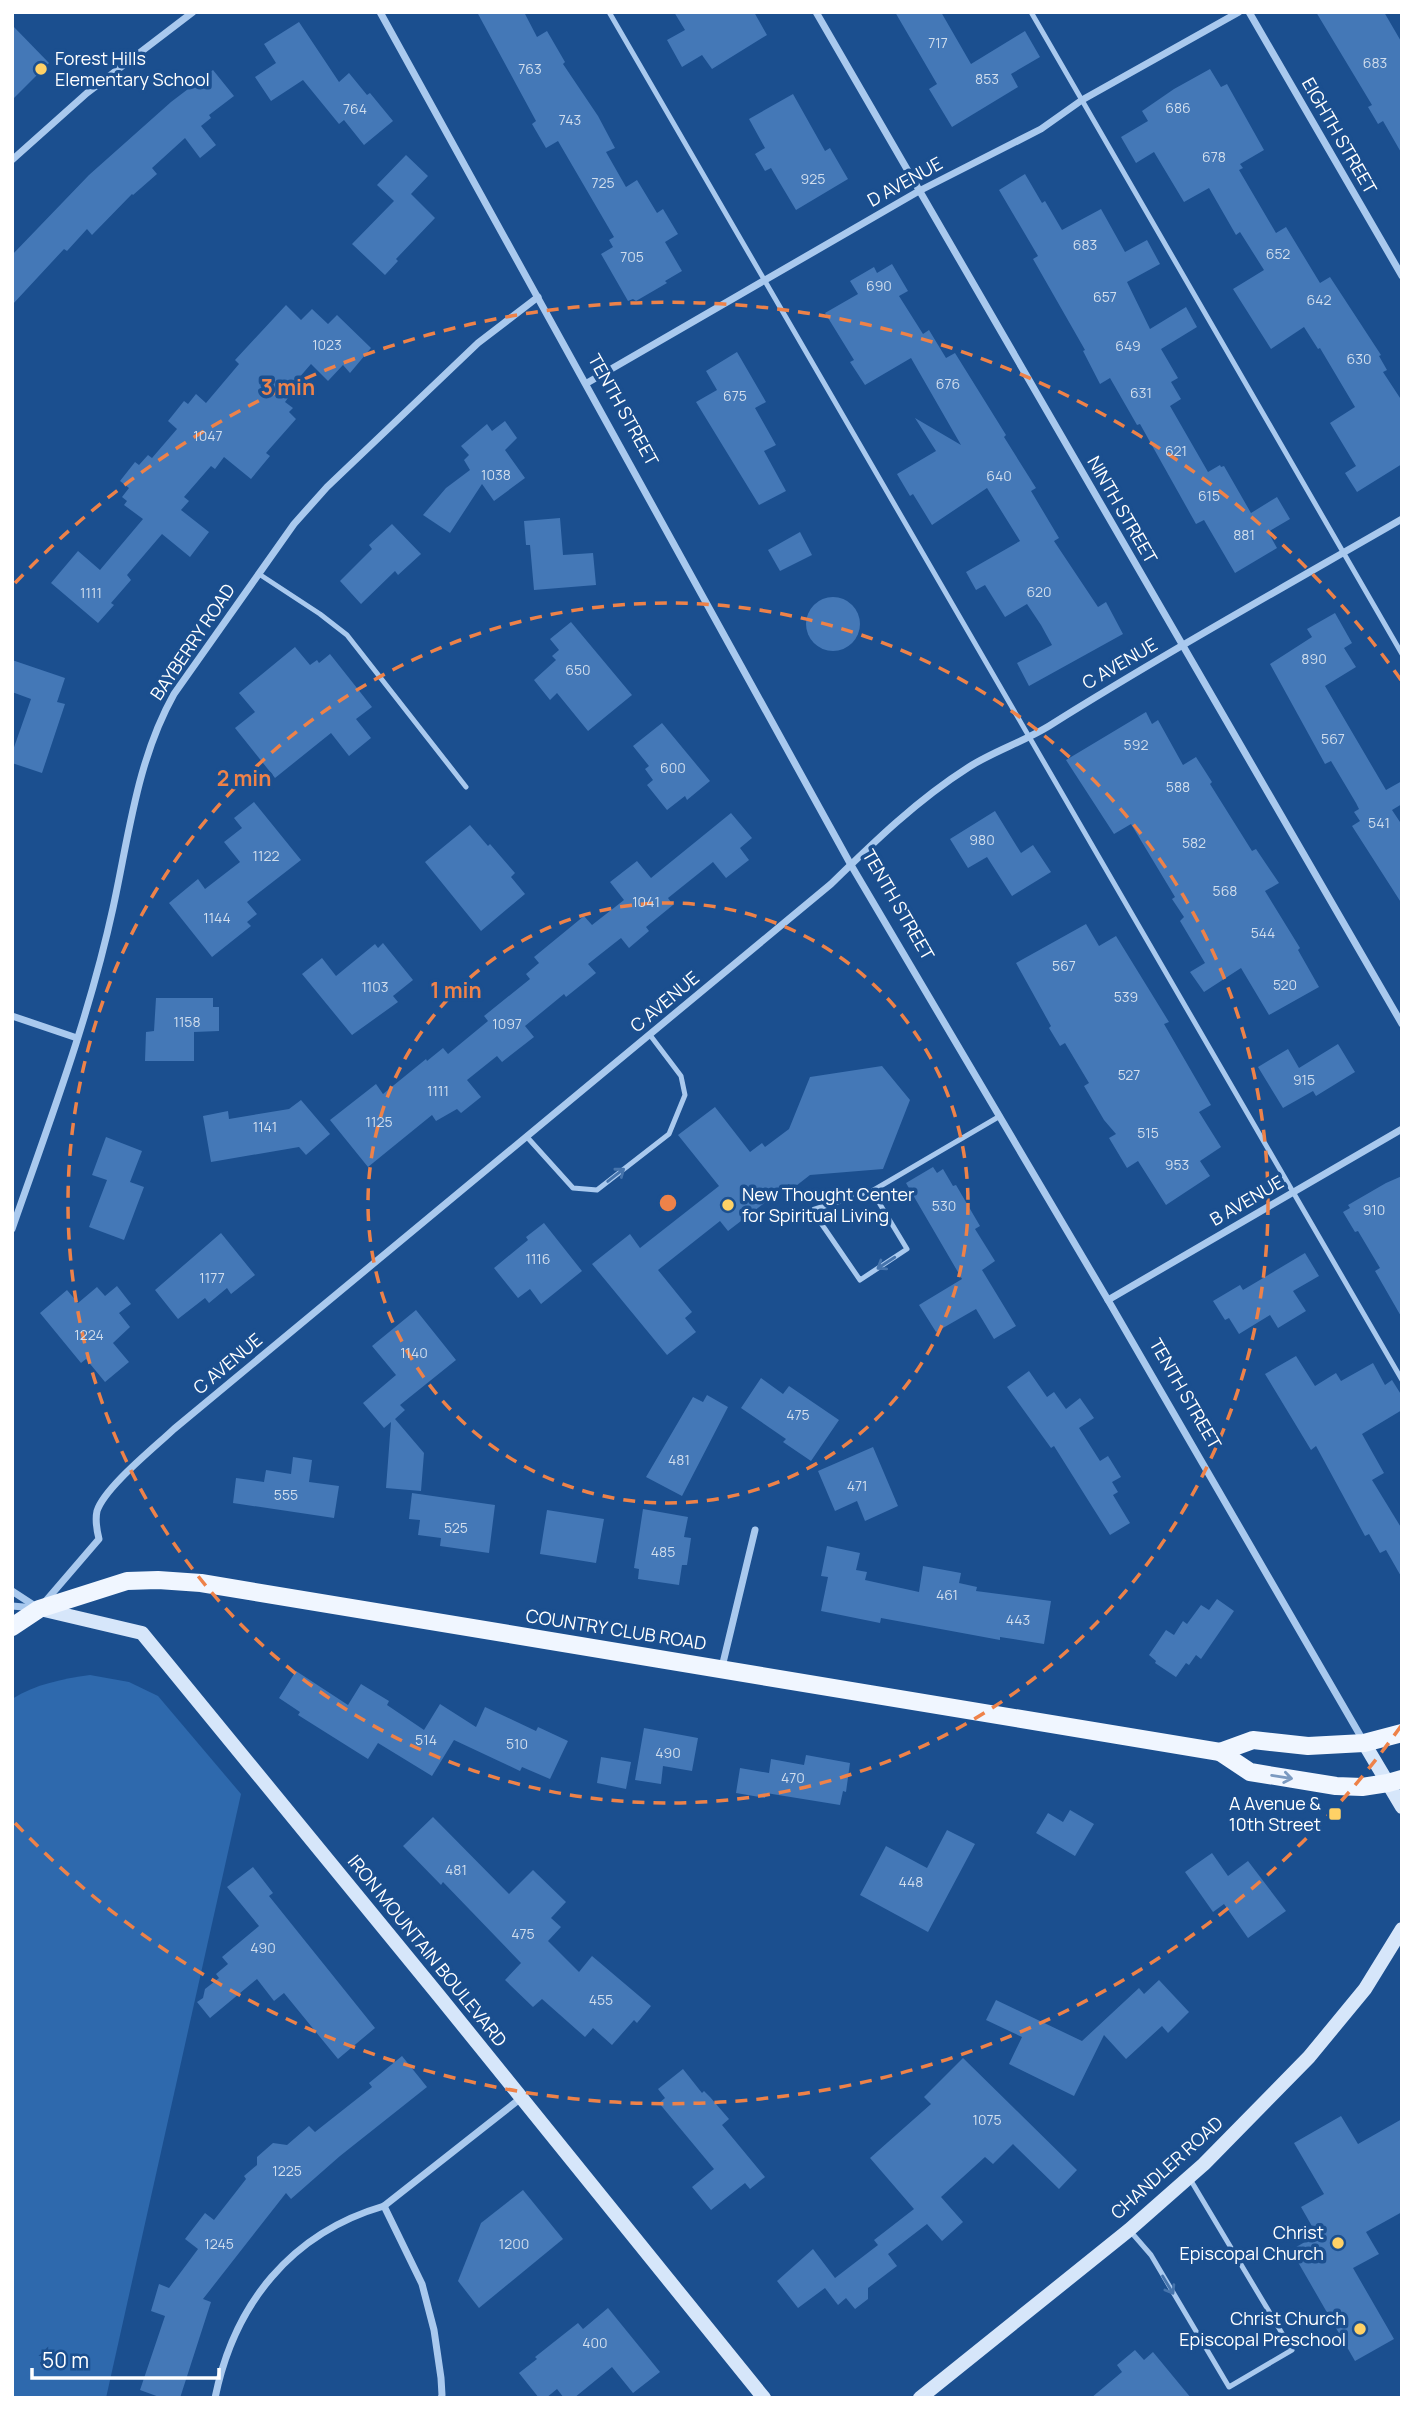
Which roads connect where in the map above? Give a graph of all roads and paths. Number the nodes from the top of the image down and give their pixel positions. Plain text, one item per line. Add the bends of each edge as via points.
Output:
1 (193, 12) edge
2 (380, 12) edge
3 (609, 12) edge
4 (816, 12) edge
5 (1031, 12) edge
6 (1239, 12) edge
7 (1249, 12) edge
8 (1082, 100) junction
9 (12, 160) edge
10 (919, 191) junction
11 (1402, 276) edge
12 (764, 280) junction
13 (538, 298) junction
14 (587, 383) junction
15 (1402, 519) edge
16 (1343, 553) junction
17 (259, 574) junction
18 (1183, 646) junction
19 (1402, 654) edge
20 (1030, 738) junction
21 (466, 787) dead end
22 (851, 864) junction
23 (12, 1016) edge
24 (1402, 1024) edge
25 (650, 1035) junction
26 (77, 1038) junction
27 (1000, 1116) junction
28 (1402, 1129) edge
29 (527, 1137) junction
30 (872, 1191) junction
31 (1293, 1192) junction
32 (12, 1229) edge
33 (1108, 1300) junction
34 (1402, 1380) edge
35 (755, 1530) dead end
36 (12, 1591) edge
37 (12, 1606) edge
38 (39, 1609) junction
39 (12, 1627) edge
40 (722, 1668) junction
41 (1402, 1733) edge
42 (1364, 1743) junction
43 (1220, 1752) junction
44 (1395, 1781) edge
45 (1402, 1807) edge
46 (1402, 1929) edge
47 (521, 2097) junction
48 (1189, 2177) junction
49 (384, 2206) junction
50 (1129, 2230) junction
51 (215, 2398) edge
52 (440, 2398) edge
53 (764, 2398) edge
54 (920, 2398) edge

1 - 9 street via 87,93
2 - 13 street, TENTH STREET
3 - 12 lane
4 - 10 street, NINTH STREET
5 - 8 lane
6 - 8 street, D AVENUE
7 - 11 street, EIGHTH STREET
8 - 10 street, D AVENUE via 1041,129
8 - 16 lane
10 - 12 street, D AVENUE
10 - 18 street, NINTH STREET
12 - 14 street, D AVENUE
12 - 20 lane
13 - 14 street, TENTH STREET
13 - 17 street, BAYBERRY ROAD via 478,343 327,487
14 - 22 street, TENTH STREET
15 - 16 street, C AVENUE
16 - 18 street, C AVENUE
16 - 19 lane
17 - 21 lane via 346,635
17 - 26 street, BAYBERRY ROAD via 160,718 138,782 113,908
18 - 20 street, C AVENUE
18 - 24 street, NINTH STREET
20 - 22 street, C AVENUE via 1002,747 943,785
20 - 31 lane
22 - 25 street, C AVENUE
22 - 27 street, TENTH STREET
23 - 26 street
25 - 29 street, C AVENUE
29 -> 25 lane via 573,1188 597,1190 668,1134 685,1096 681,1076
26 - 32 street, BAYBERRY ROAD
27 - 30 lane
27 - 33 street, TENTH STREET
28 - 31 street, B AVENUE
29 - 38 street, C AVENUE via 174,1429 118,1482 97,1512 99,1539
30 -> 30 lane via 906,1249 860,1280 812,1210
31 - 33 street, B AVENUE
31 - 34 lane
33 - 42 street, TENTH STREET
35 - 40 street
36 - 38 street
37 - 38 street, IRON MOUNTAIN BOULEVARD
38 - 39 main road, COUNTRY CLUB ROAD
38 - 40 main road, COUNTRY CLUB ROAD via 127,1581 201,1583
38 - 47 street, IRON MOUNTAIN BOULEVARD via 142,1633
40 - 43 main road, COUNTRY CLUB ROAD
41 - 42 main road, COUNTRY CLUB ROAD
42 - 43 main road, COUNTRY CLUB ROAD via 1308,1746 1253,1740
42 - 44 street, TENTH STREET
43 -> 44 main road, COUNTRY CLUB ROAD via 1250,1772 1336,1786
44 - 45 street, TENTH STREET
46 - 48 street, CHANDLER ROAD via 1365,1989 1308,2057
47 - 49 street
47 - 53 street, IRON MOUNTAIN BOULEVARD
48 - 50 street, CHANDLER ROAD
50 -> 48 lane via 1151,2255 1229,2387 1292,2350
49 - 51 street via 332,2227 307,2243 270,2278 239,2323
49 - 52 street via 422,2284 434,2330
50 - 54 street, CHANDLER ROAD

